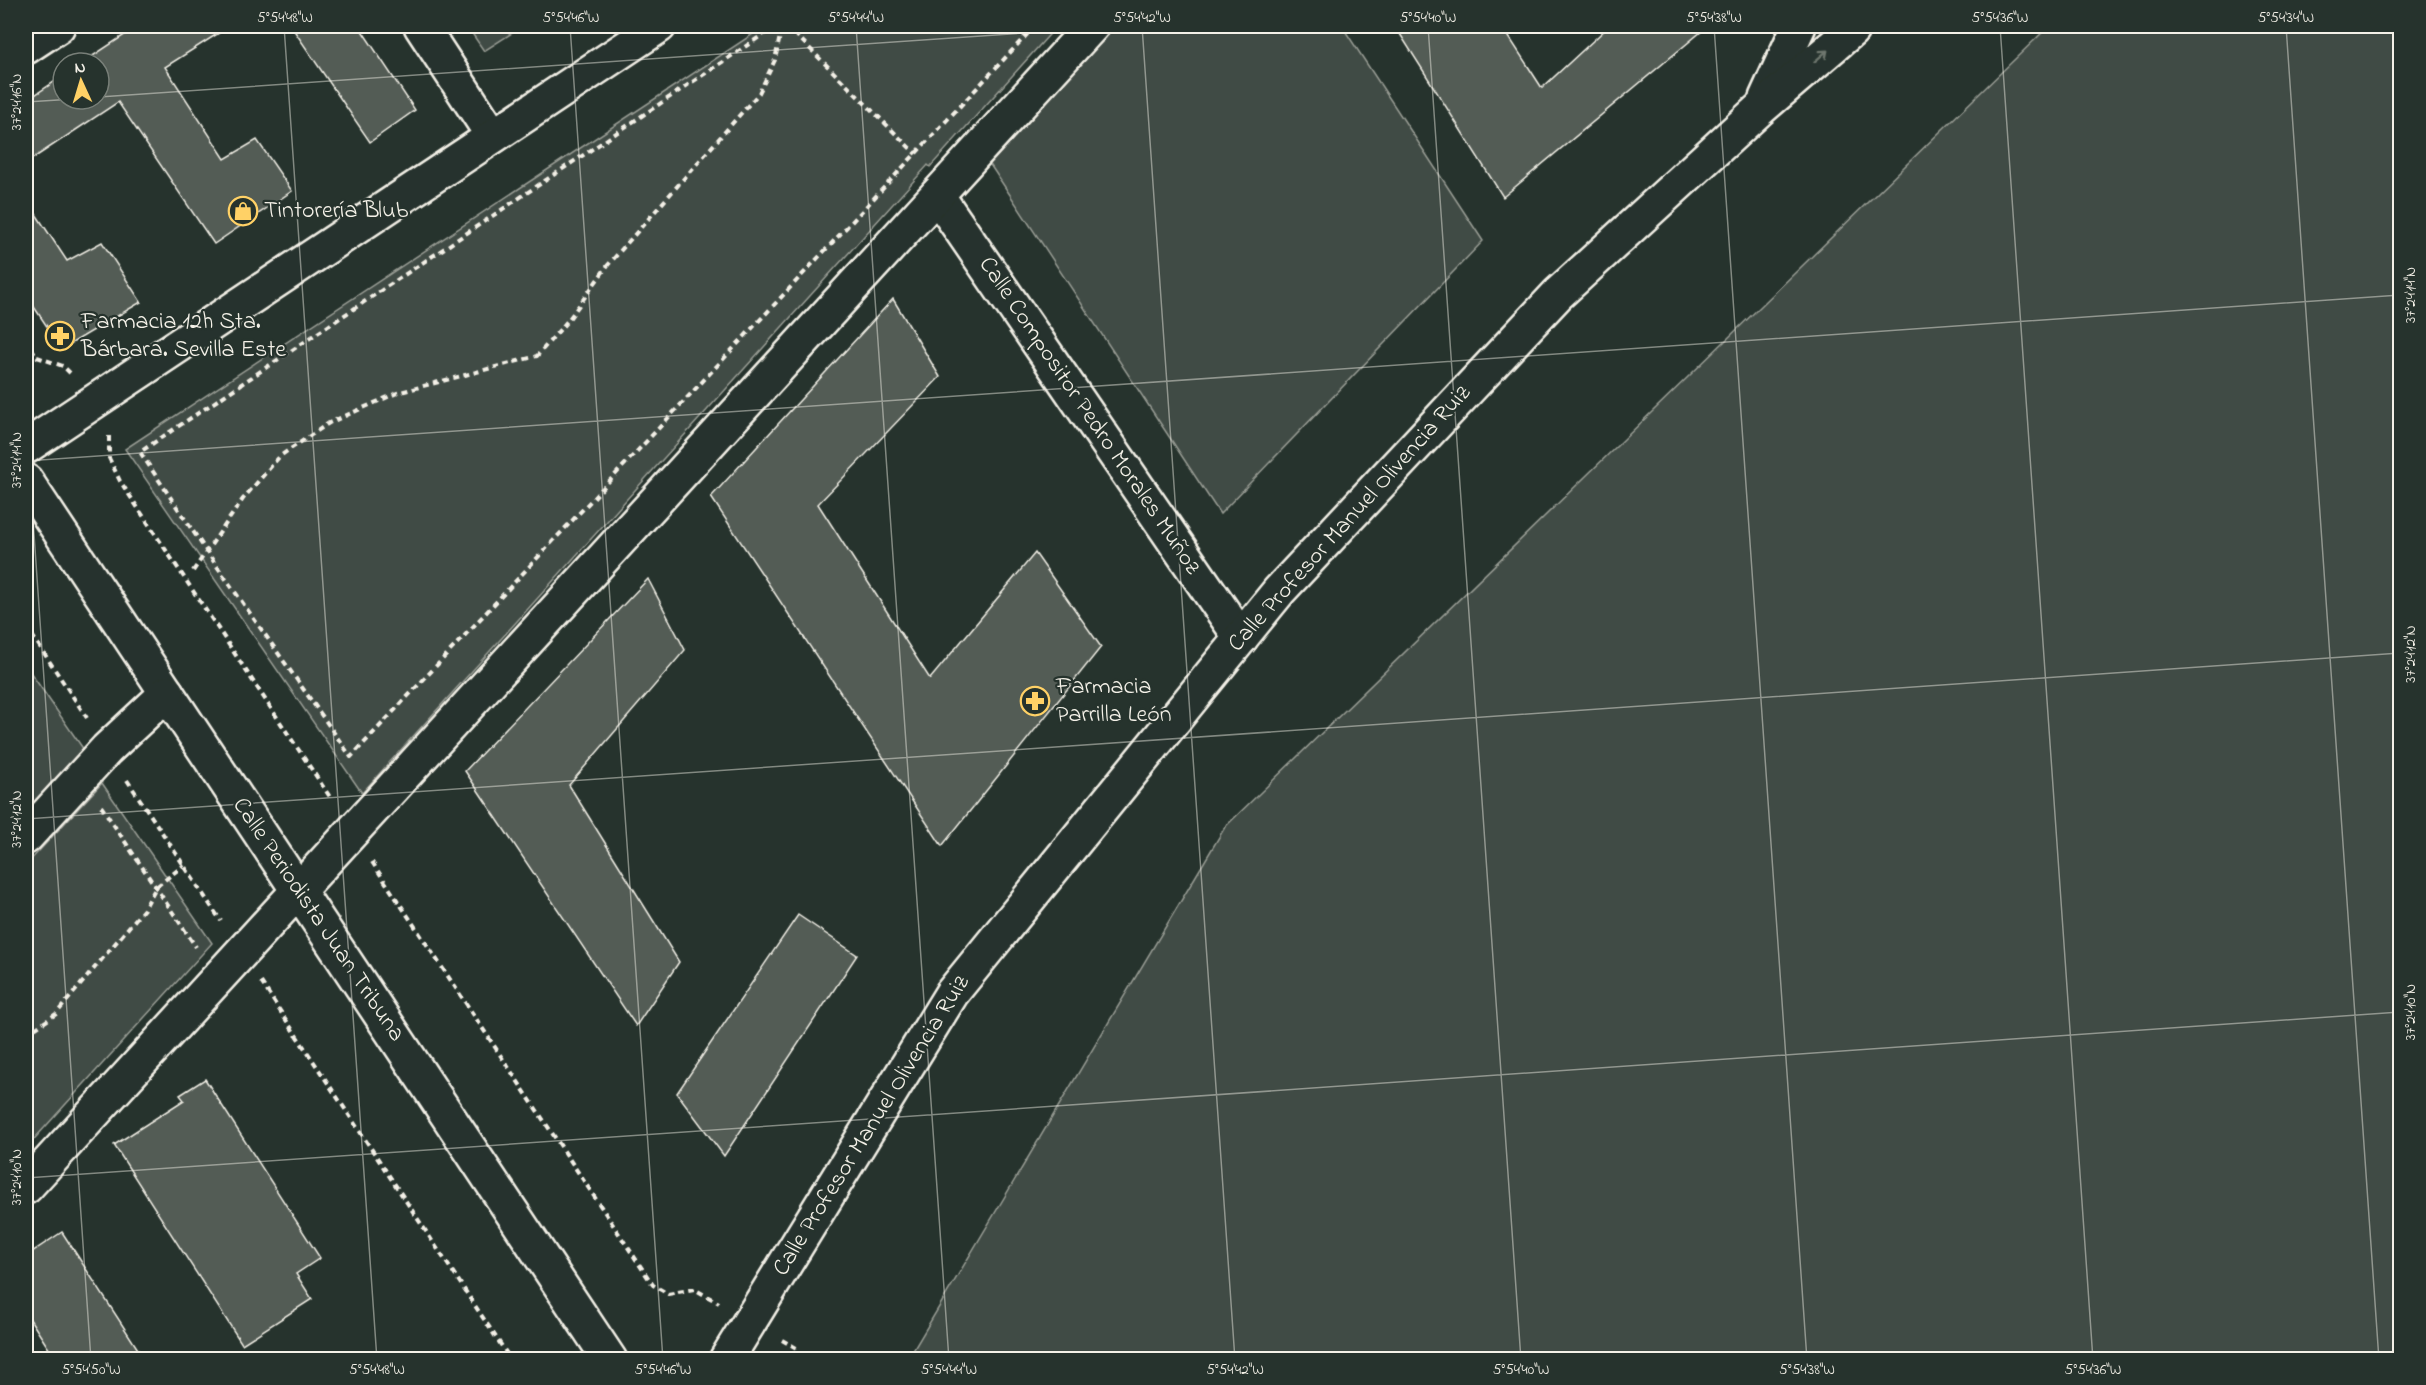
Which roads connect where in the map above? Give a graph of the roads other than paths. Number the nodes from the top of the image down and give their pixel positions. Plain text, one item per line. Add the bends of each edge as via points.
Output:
1 (58, 26) edge
2 (421, 26) edge
3 (659, 26) edge
4 (1092, 26) edge
5 (1798, 26) edge
6 (1853, 26) edge
7 (26, 47) edge
8 (1761, 108) junction
9 (493, 136) junction
10 (943, 189) junction
11 (26, 447) edge
12 (26, 481) edge
13 (1241, 638) junction
14 (167, 693) junction
15 (26, 837) edge
16 (298, 891) junction
17 (26, 1187) edge
18 (610, 1359) edge
19 (726, 1359) edge

1 - 7 street
2 - 9 street
3 - 9 street
4 - 10 street
5 - 8 street
8 -> 6 street, Calle Profesor Manuel Olivencia Ruiz
8 - 13 street, Calle Profesor Manuel Olivencia Ruiz via 1558,294 1279,591
9 - 11 street
10 - 13 street, Calle Compositor Pedro Morales Muñoz
10 - 16 street
12 - 14 street, Calle Periodista Juan Tribuna
13 - 19 street, Calle Profesor Manuel Olivencia Ruiz via 951,993
14 - 15 street via 107,749
14 - 16 street, Calle Periodista Juan Tribuna
16 - 17 street
16 - 18 street, Calle Periodista Juan Tribuna

